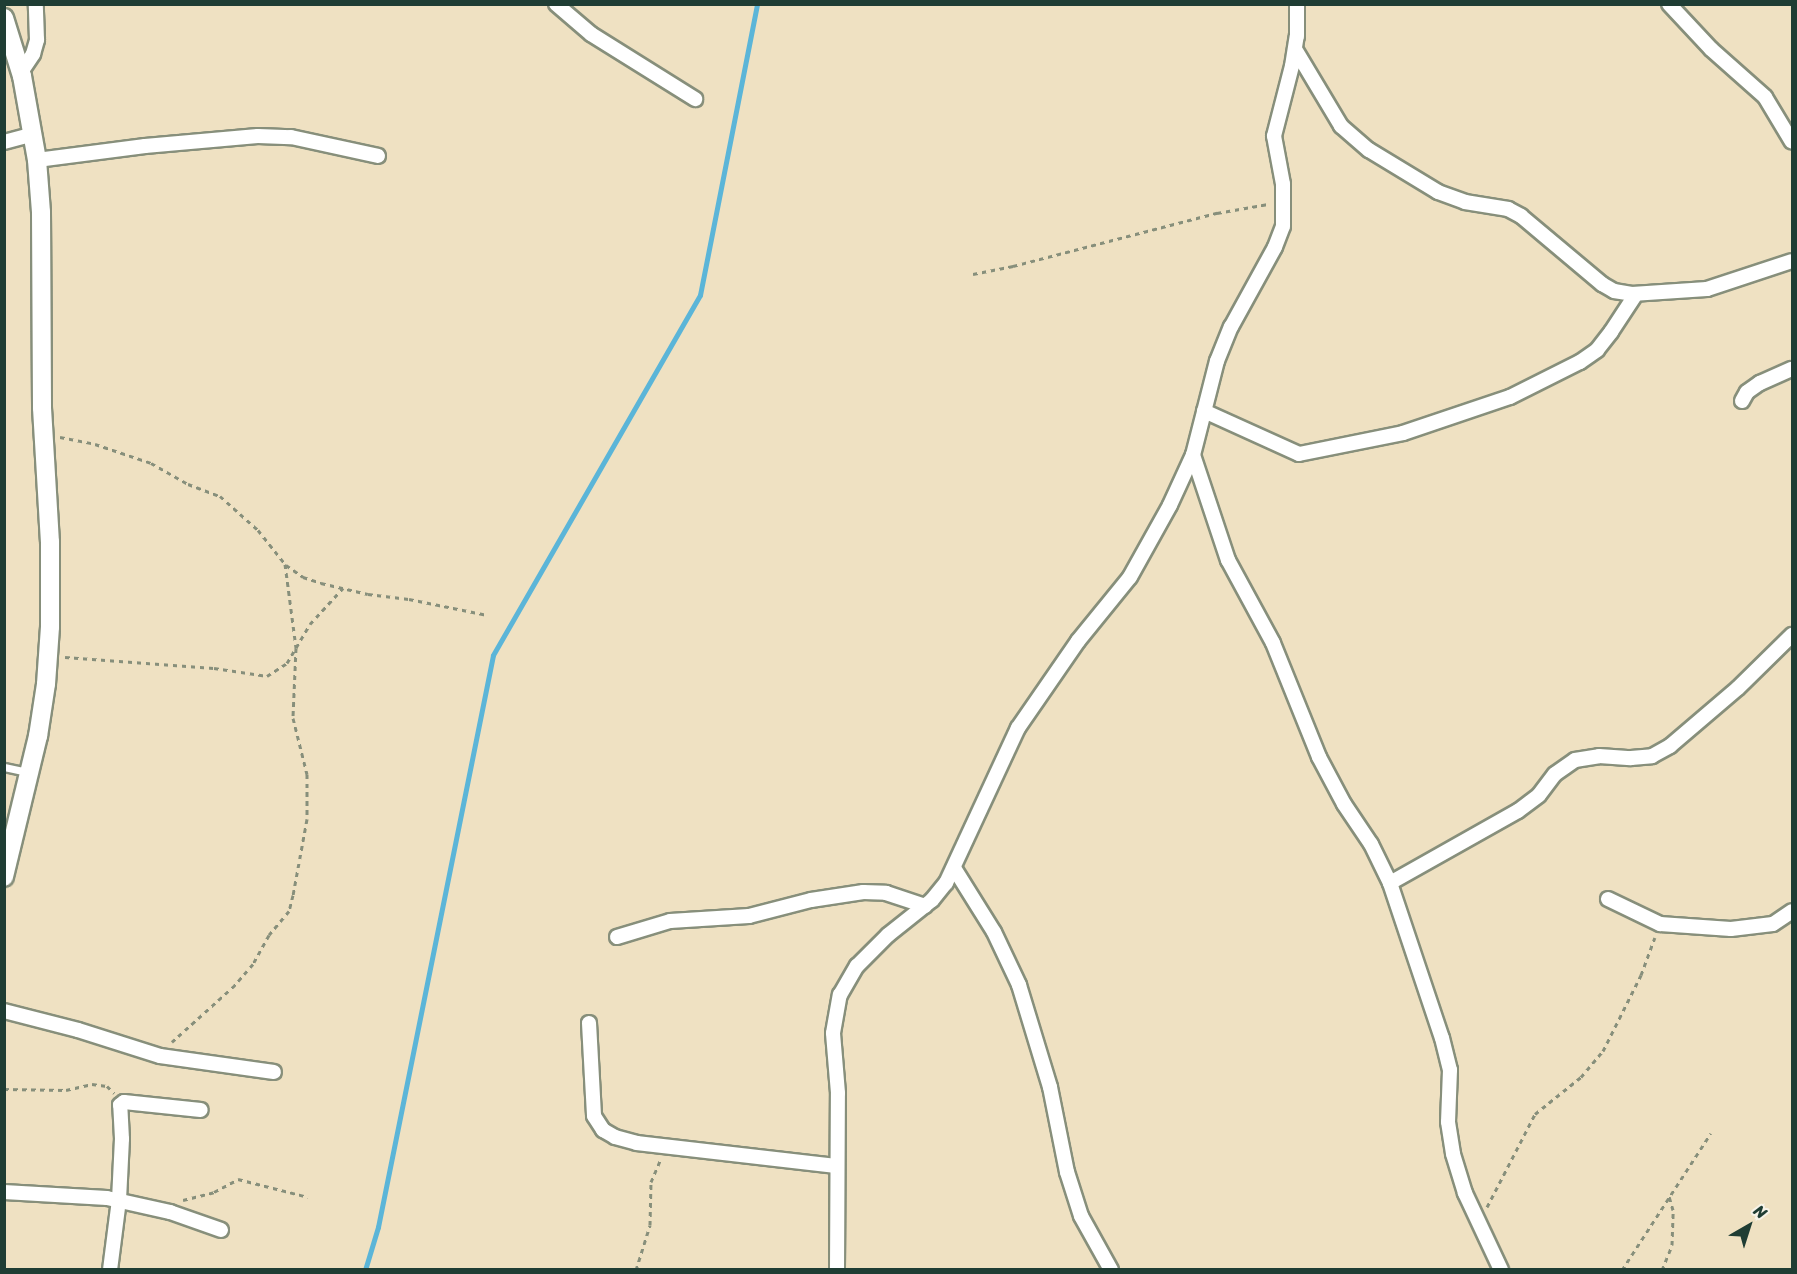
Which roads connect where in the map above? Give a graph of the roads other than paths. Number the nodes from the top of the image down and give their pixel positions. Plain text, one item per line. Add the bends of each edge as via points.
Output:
1 (36, 4) edge
2 (556, 4) edge
3 (1297, 4) edge
4 (1669, 4) edge
5 (4, 18) edge
6 (1295, 49) junction
7 (21, 72) junction
8 (695, 99) dead end
9 (33, 134) junction
10 (4, 142) edge
11 (1792, 142) edge
12 (378, 156) dead end
13 (37, 160) junction
14 (1792, 261) edge
15 (1636, 294) junction
16 (1792, 369) edge
17 (1742, 402) dead end
18 (1203, 411) junction
19 (1193, 454) junction
20 (1792, 635) edge
21 (4, 767) edge
22 (30, 772) junction
23 (954, 868) junction
24 (4, 877) edge
25 (1390, 883) junction
26 (1608, 899) dead end
27 (925, 906) junction
28 (1792, 911) edge
29 (617, 937) dead end
30 (4, 1011) edge
31 (589, 1023) dead end
32 (274, 1072) dead end
33 (201, 1110) dead end
34 (836, 1166) junction
35 (4, 1192) edge
36 (119, 1200) junction
37 (221, 1230) dead end
38 (110, 1269) edge
39 (837, 1269) edge
40 (1111, 1269) edge
41 (1501, 1269) edge

1 - 7 street via 37,40
2 - 8 street via 591,34
3 - 6 street
4 - 11 street via 1711,49 1765,97
5 - 7 street
6 - 15 street via 1341,126 1369,150 1438,192 1466,202 1508,209 1602,284 1614,291
6 - 18 street via 1274,136 1284,201 1283,226 1231,327
7 - 9 street
9 - 10 street
9 - 13 street
12 - 13 street via 291,137 258,136
13 - 22 street via 50,542 48,657
14 - 15 street via 1707,289
15 - 18 street via 1604,341 1580,362 1510,397 1403,433 1299,454
16 - 17 street via 1760,383 1747,392
18 - 19 street
19 - 23 street via 1151,544 1130,578 1078,641 1018,728
19 - 25 street via 1228,560 1273,643 1318,757
20 - 25 street via 1670,746 1653,756 1575,760 1518,811
21 - 22 lane
22 - 24 street
23 - 27 street via 938,894
23 - 40 street via 994,932 1019,985 1050,1088 1067,1172 1081,1216
25 - 41 street via 1450,1070 1448,1122 1453,1154 1479,1225
26 - 28 street via 1660,924 1731,929 1773,924
27 - 29 street via 885,893 864,892 749,916 669,921
27 - 34 street via 857,966 840,995 833,1033 838,1094
30 - 32 street via 156,1055
31 - 34 street via 594,1116 603,1130 615,1137
33 - 36 street via 124,1102 120,1105
34 - 39 street
35 - 36 street
36 - 37 street
36 - 38 street

